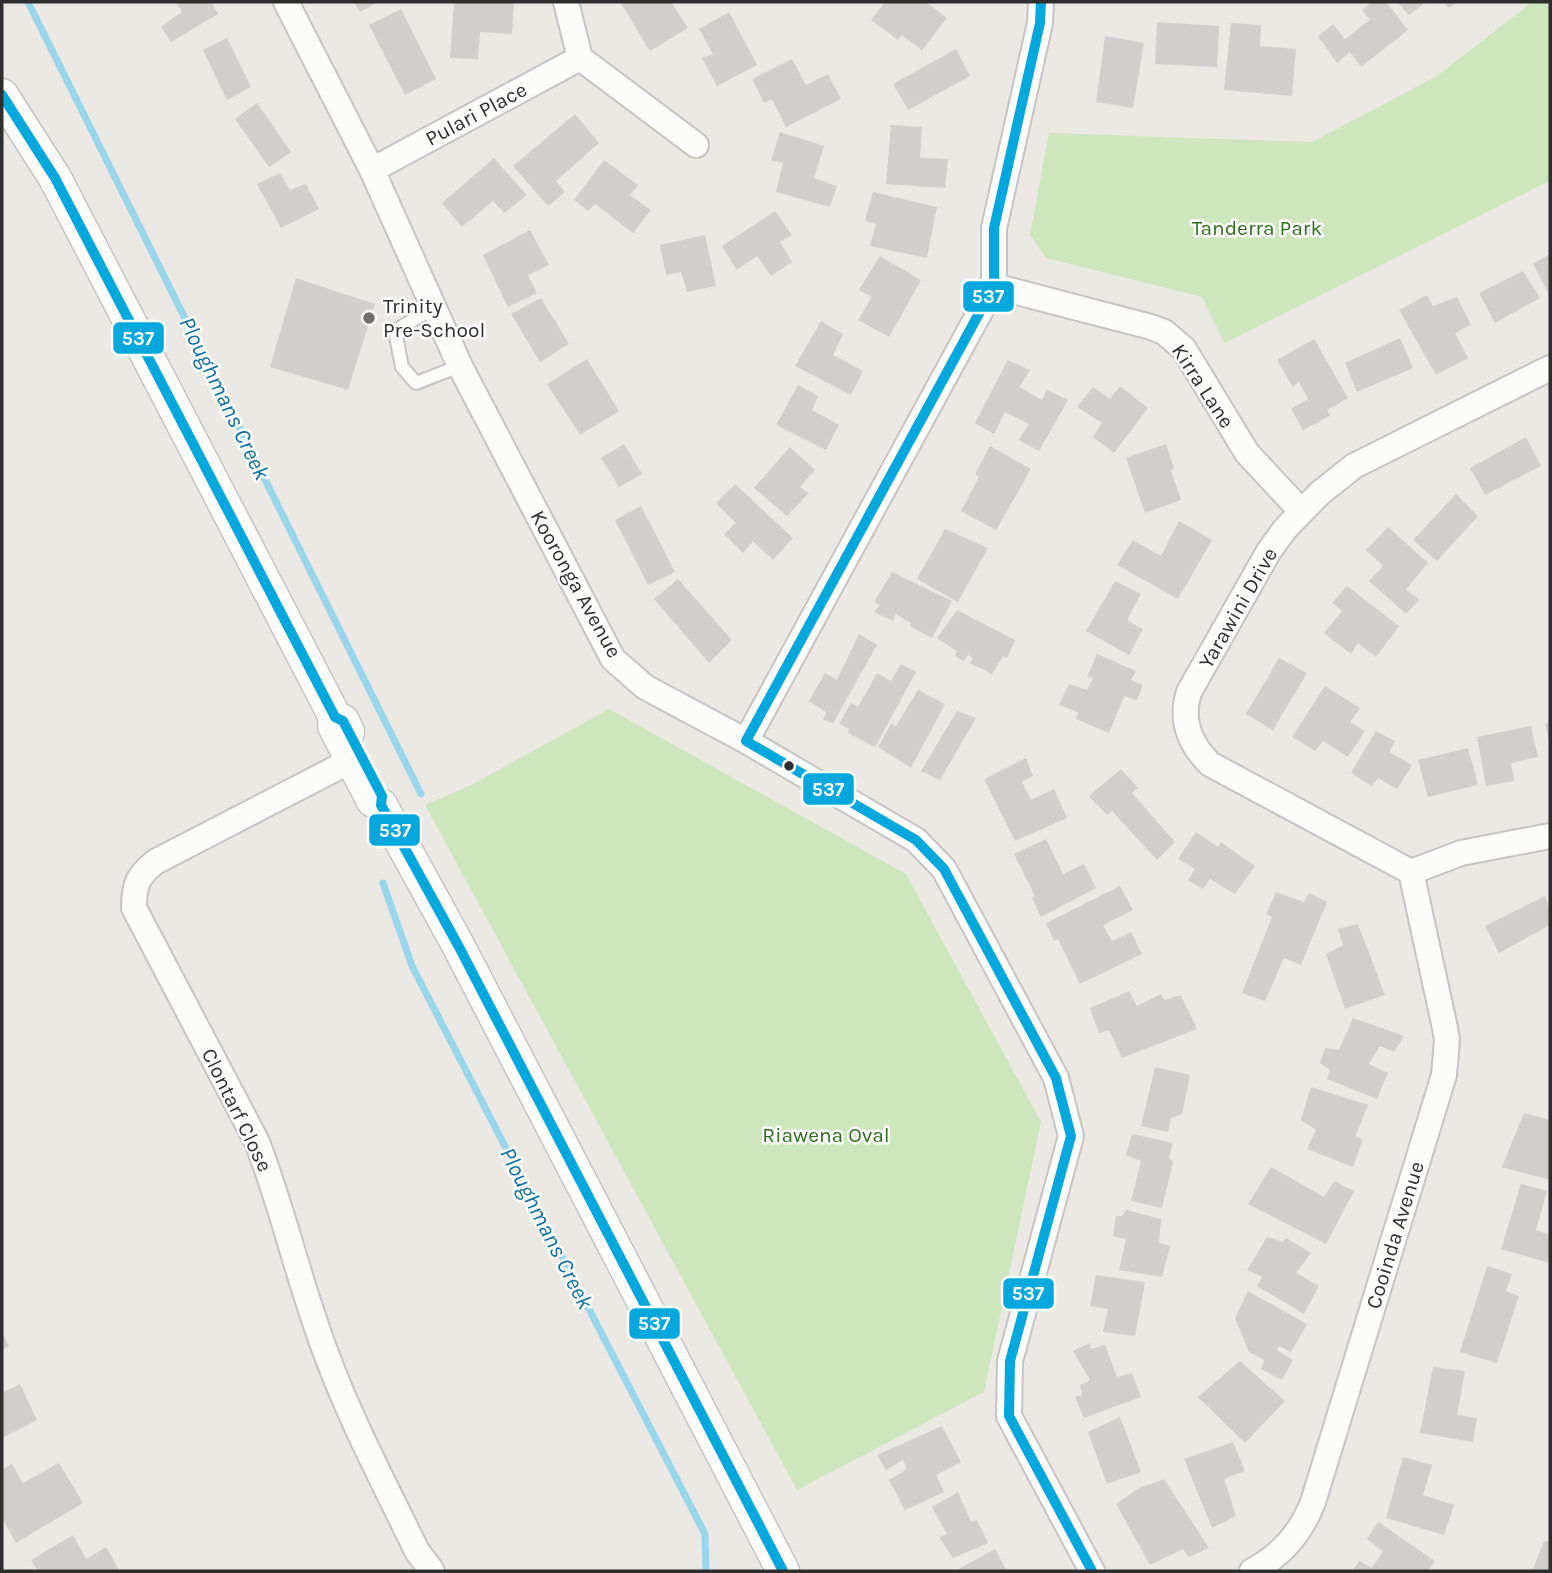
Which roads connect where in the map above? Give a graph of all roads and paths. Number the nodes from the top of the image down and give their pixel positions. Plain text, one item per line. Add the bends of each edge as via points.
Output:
1 (286, 2) edge
2 (566, 2) edge
3 (1041, 2) edge
4 (580, 58) junction
5 (2, 95) edge
6 (696, 145) dead end
7 (372, 170) junction
8 (994, 286) junction
9 (433, 308) junction
10 (460, 366) junction
11 (1550, 368) edge
12 (1301, 511) junction
13 (335, 717) junction
14 (746, 741) junction
15 (352, 760) junction
16 (381, 805) junction
17 (1550, 836) edge
18 (1411, 872) junction
19 (432, 1571) edge
20 (783, 1571) edge
21 (1092, 1571) edge
22 (1252, 1571) edge

1 - 7 street, Kooronga Avenue
2 - 4 street
3 - 8 street via 994,228
4 - 6 street
4 - 7 street, Pulari Place
5 - 13 street via 55,178
7 - 9 street, Kooronga Avenue
8 - 12 street, Kirra Lane via 1151,327 1175,339 1247,453
8 - 14 street
9 - 10 street, Kooronga Avenue
9 - 10 lane via 396,331 402,367 416,383
10 - 14 street, Kooronga Avenue via 613,659 645,687
11 - 12 street, Yarawini Drive via 1369,457
12 - 18 street, Yarawini Drive via 1269,551 1189,692 1184,707 1189,736 1210,764
13 - 15 street via 334,726
13 - 16 street via 343,721 382,796
14 - 21 street, Kooronga Avenue via 916,840 944,869 1056,1078 1071,1136 1010,1361 1009,1416
15 - 16 street via 373,801
15 - 19 street, Clontarf Close via 155,862 142,873 134,890 134,908 257,1142 327,1358 416,1551
16 - 20 street
17 - 18 street via 1461,853
18 - 22 street, Cooinda Avenue via 1446,1028 1444,1075 1313,1502 1297,1534 1281,1552

